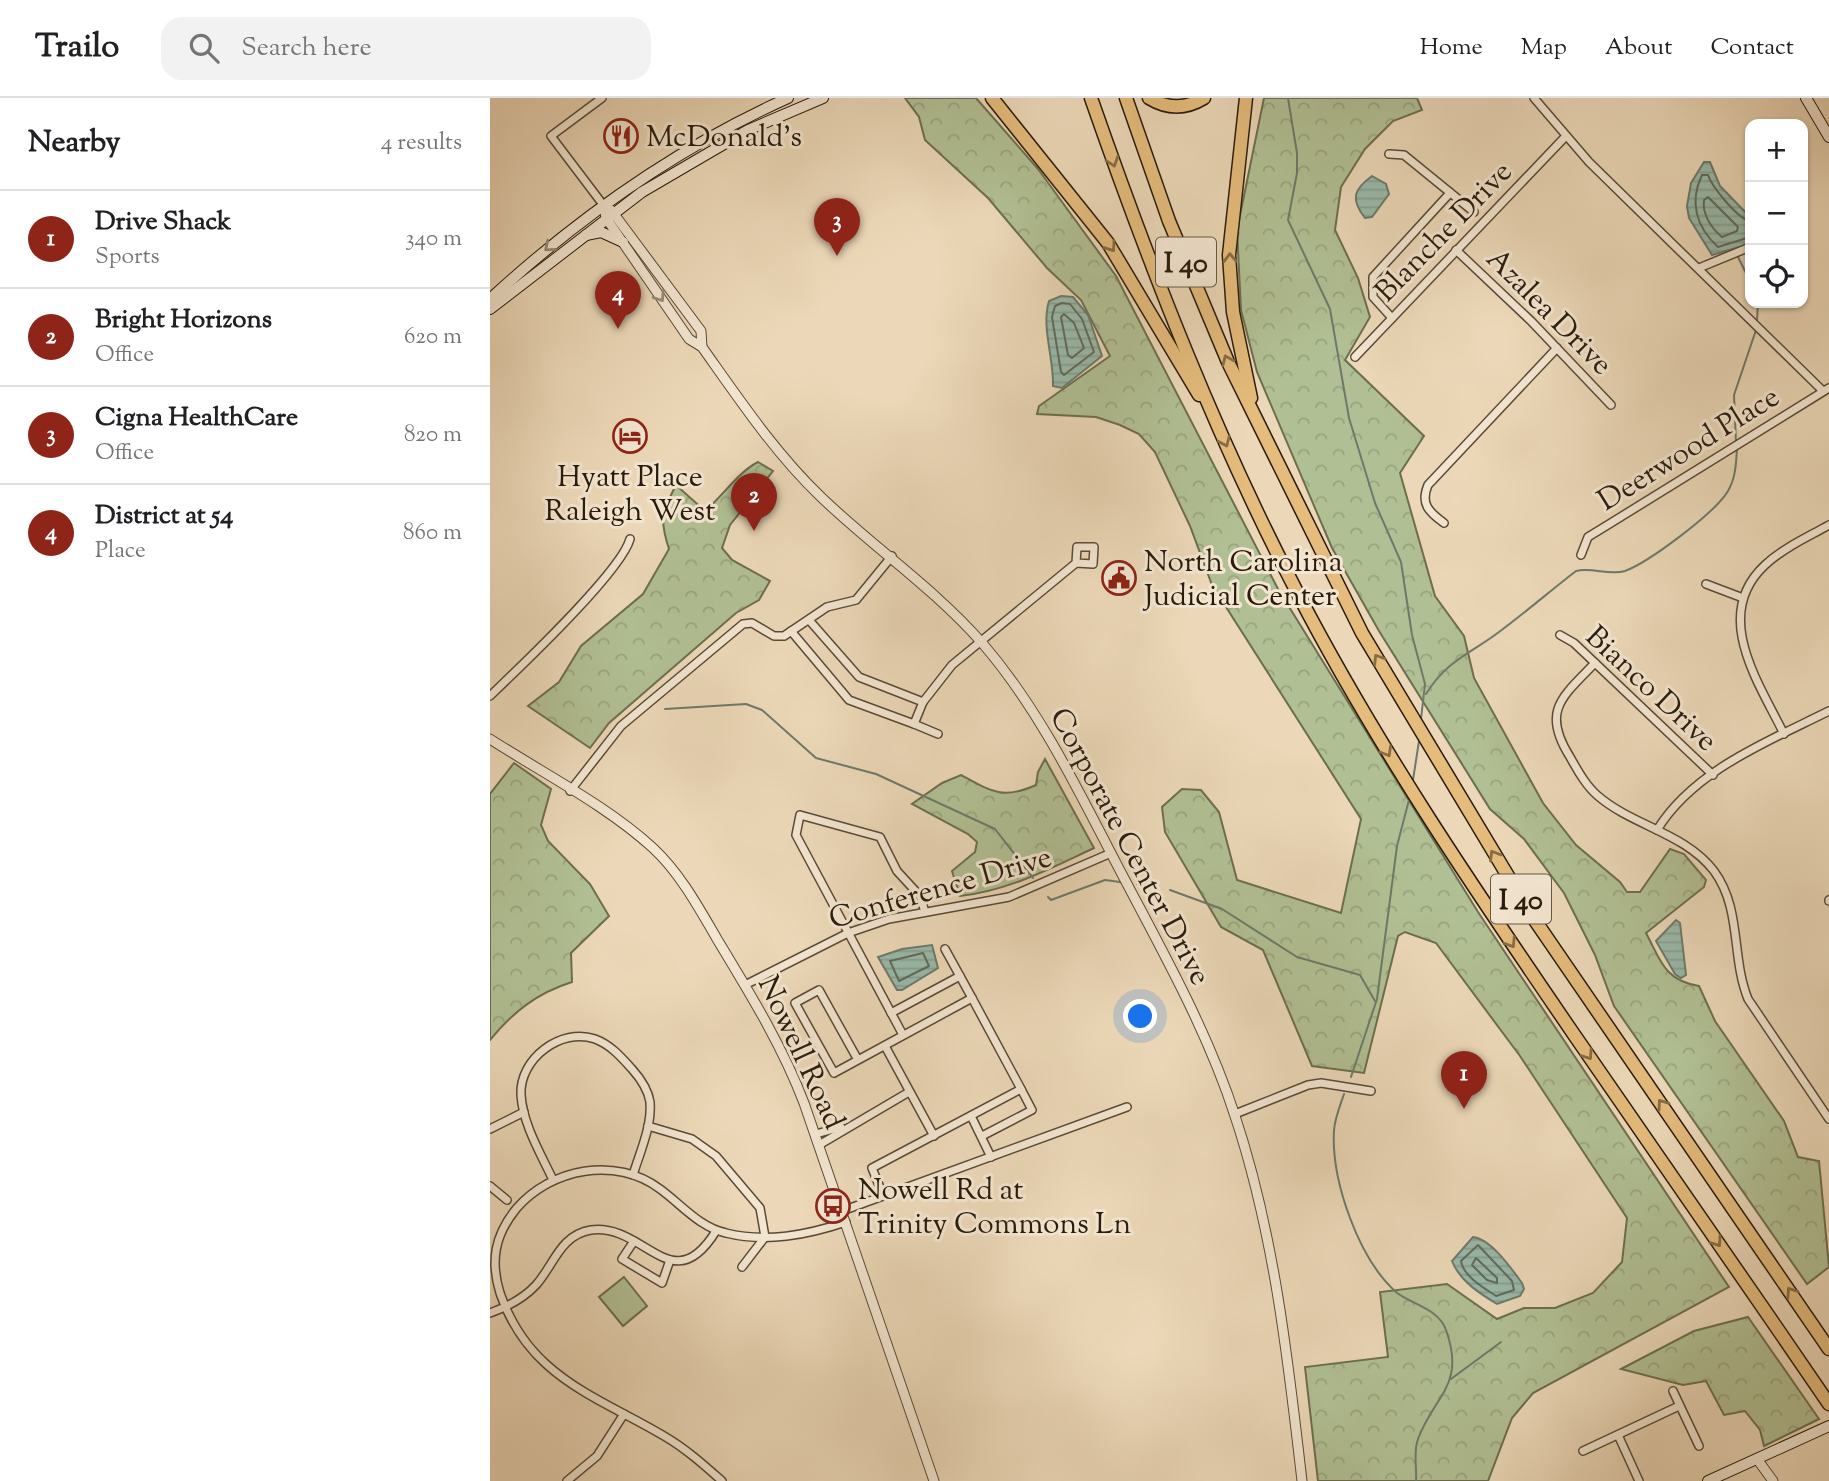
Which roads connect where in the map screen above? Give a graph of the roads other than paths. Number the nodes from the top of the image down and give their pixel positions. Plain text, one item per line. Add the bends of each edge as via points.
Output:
1 (602, 98) edge
2 (788, 98) edge
3 (822, 98) edge
4 (992, 98) edge
5 (1091, 98) edge
6 (1126, 98) edge
7 (1149, 98) edge
8 (1204, 98) edge
9 (1246, 98) edge
10 (1534, 98) edge
11 (1806, 98) edge
12 (1565, 137) junction
13 (1829, 137) edge
14 (1390, 154) dead end
15 (1450, 193) junction
16 (604, 206) junction
17 (1474, 212) dead end
18 (610, 215) junction
19 (582, 235) junction
20 (623, 242) junction
21 (1745, 249) edge
22 (1456, 250) junction
23 (1699, 268) junction
24 (490, 299) edge
25 (490, 309) edge
26 (1392, 318) junction
27 (702, 347) junction
28 (1557, 348) junction
29 (1355, 357) dead end
30 (1826, 390) edge
31 (1611, 405) dead end
32 (1212, 413) junction
33 (1257, 422) junction
34 (1444, 523) dead end
35 (1829, 525) edge
36 (630, 539) dead end
37 (1581, 555) dead end
38 (892, 556) junction
39 (1076, 563) dead end
40 (1706, 584) dead end
41 (1743, 598) junction
42 (809, 620) junction
43 (791, 631) junction
44 (1560, 635) dead end
45 (981, 643) junction
46 (1595, 663) junction
47 (490, 696) edge
48 (923, 702) junction
49 (1829, 711) edge
50 (914, 724) junction
51 (938, 734) dead end
52 (1784, 734) junction
53 (490, 740) edge
54 (1713, 775) junction
55 (570, 791) junction
56 (1657, 830) junction
57 (1111, 853) junction
58 (925, 912) junction
59 (848, 933) junction
60 (945, 949) dead end
61 (960, 976) junction
62 (745, 985) junction
63 (972, 998) junction
64 (891, 1013) junction
65 (903, 1035) junction
66 (885, 1046) junction
67 (858, 1060) junction
68 (1021, 1089) junction
69 (1371, 1091) dead end
70 (909, 1092) junction
71 (1127, 1107) dead end
72 (524, 1112) junction
73 (1235, 1114) junction
74 (971, 1116) junction
75 (1829, 1119) edge
76 (851, 1123) junction
77 (648, 1126) junction
78 (490, 1129) edge
79 (816, 1134) junction
80 (934, 1136) junction
81 (982, 1136) junction
82 (819, 1145) junction
83 (991, 1157) junction
84 (633, 1175) junction
85 (554, 1180) junction
86 (490, 1186) edge
87 (883, 1195) junction
88 (507, 1200) dead end
89 (842, 1211) junction
90 (846, 1223) junction
91 (490, 1230) edge
92 (716, 1231) junction
93 (499, 1234) junction
94 (765, 1237) junction
95 (634, 1241) junction
96 (670, 1261) junction
97 (742, 1267) dead end
98 (506, 1308) junction
99 (490, 1313) edge
100 (1829, 1349) edge
101 (1673, 1391) dead end
102 (1829, 1404) edge
103 (1679, 1406) junction
104 (624, 1414) junction
105 (1829, 1426) edge
106 (1618, 1435) junction
107 (1699, 1446) dead end
108 (1583, 1451) dead end
109 (1757, 1458) junction
110 (567, 1481) edge
111 (723, 1481) edge
112 (934, 1481) edge
113 (1302, 1481) edge
114 (1639, 1481) edge
115 (1708, 1481) edge
116 (1773, 1481) edge

1 - 16 street via 551,136
2 - 16 main road via 690,149
3 - 18 main road via 708,151
4 -> 32 highway via 1108,243
5 -> 32 highway, I 40
33 -> 6 highway, I 40 via 1169,221
7 - 8 highway via 1181,107
33 -> 9 highway via 1238,339 1229,255
10 - 12 street
11 - 13 main road
12 - 22 street, Blanche Drive
12 - 23 street
14 - 15 street via 1405,155
15 - 17 street
15 - 26 street via 1373,277 1374,297
16 - 18 street, Corporate Center Drive
16 -> 24 main road
18 - 19 main road
18 - 20 street, Corporate Center Drive
18 - 27 street, Corporate Center Drive via 701,331
19 - 20 main road via 601,232
19 - 25 main road
20 -> 27 street, Corporate Center Drive via 690,340
21 - 23 street
22 - 26 street, Blanche Drive
22 - 28 street, Azalea Drive
23 - 30 street
26 - 29 street, Blanche Drive
27 - 38 street, Corporate Center Drive via 793,468
28 - 31 street, Azalea Drive
28 - 34 street via 1428,485 1425,505
30 - 37 street, Deerwood Place via 1588,537
32 -> 102 highway, I 40 via 1299,597 1390,758 1520,957
100 -> 33 highway, I 40 via 1532,916 1362,633
35 - 41 street via 1764,566
36 - 47 street via 619,559 552,635
38 - 42 street via 856,600 827,607
38 - 45 street, Corporate Center Drive
39 - 45 street
40 - 41 street
41 - 52 street via 1739,620 1746,655
42 - 43 street
42 - 48 street via 859,677
43 - 50 street via 849,700
43 - 55 street via 774,636 751,623 743,624 621,726
44 - 46 street, Bianco Drive
45 - 48 street via 952,665
45 - 57 street, Corporate Center Drive via 1044,729
46 - 54 street, Bianco Drive
46 - 56 street via 1558,706 1557,734 1594,793
48 - 50 street
49 - 52 street
50 - 51 street
52 - 54 street
53 - 55 street, Nowell Road
54 - 56 street
55 - 62 street, Nowell Road via 636,834 667,863
56 - 75 street via 1698,854 1719,878 1732,906 1748,999 1824,1101
57 - 58 street, Conference Drive via 1009,897
57 - 73 street, Corporate Center Drive via 1194,1014
58 - 59 street, Conference Drive
58 - 59 street via 920,896 897,871 880,836 800,815 796,835
59 - 62 street, Conference Drive
59 - 64 street
60 - 61 street
61 - 63 street
61 - 64 street
62 - 79 street, Nowell Road via 788,1064
63 - 65 street
63 - 68 street
64 - 65 street
65 - 66 street
66 - 67 street
66 - 70 street
67 - 67 street via 819,990 795,1003 834,1073
68 - 74 street
68 - 81 street via 1032,1110
69 - 73 street via 1308,1085
70 - 76 street
70 - 80 street
71 - 83 street
72 - 77 street via 521,1092 531,1062 552,1043 583,1036 606,1044 640,1078 650,1102
72 - 78 street
72 - 85 street
73 - 113 street, Corporate Center Drive via 1273,1270
74 - 80 street
74 - 81 street
76 - 79 street
76 - 82 street
77 - 84 street
77 - 94 street via 692,1139 716,1156 760,1208
79 - 82 street, Nowell Road
80 - 87 street via 872,1168
81 - 83 street
82 - 89 street, Nowell Road
83 - 87 street
84 - 85 street via 584,1171
84 - 92 street via 658,1187
85 - 93 street via 521,1203
86 - 88 street
87 - 89 street
89 - 90 street, Nowell Road
90 - 94 street via 812,1234
90 - 112 street, Nowell Road
91 - 93 street
92 - 94 street
92 - 96 street via 689,1260
93 - 98 street via 495,1273
94 - 97 street
95 - 96 street
95 - 96 street via 622,1259 646,1275 662,1283
95 - 98 street via 601,1229 574,1237 561,1247 536,1285
98 - 99 street
98 - 104 street via 529,1344 561,1375
101 - 103 street
103 - 106 street
103 - 107 street
104 - 110 street via 597,1456
104 - 111 street via 664,1436
105 - 109 main road
106 - 108 street
106 - 114 street
109 - 115 main road
109 - 116 street

